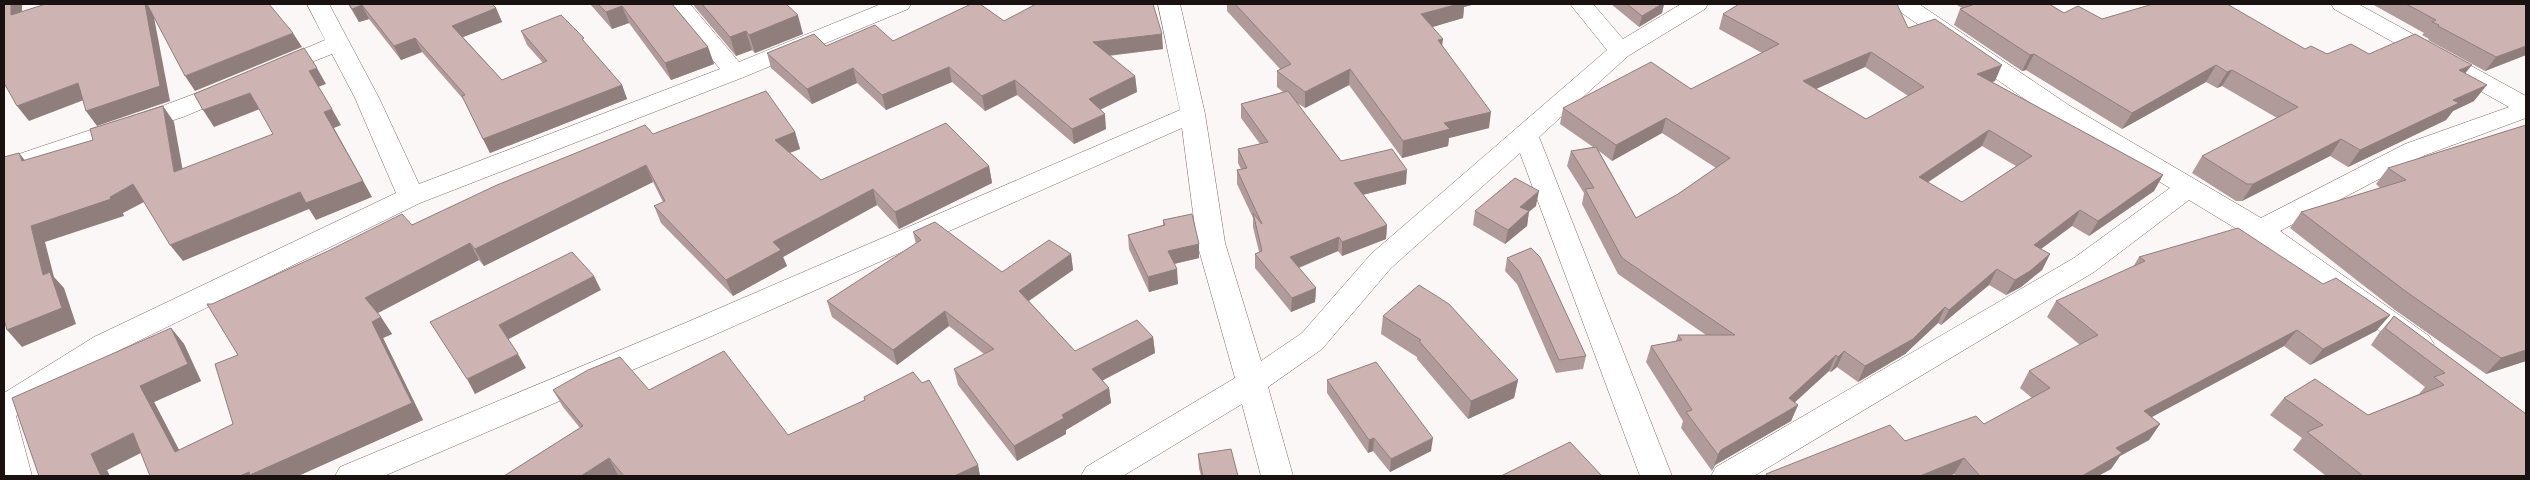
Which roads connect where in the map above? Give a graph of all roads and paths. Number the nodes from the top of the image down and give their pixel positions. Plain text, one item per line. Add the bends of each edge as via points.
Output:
1 (318, 4) edge
2 (678, 4) edge
3 (900, 4) edge
4 (1169, 4) edge
5 (1581, 4) edge
6 (1697, 4) edge
7 (1904, 4) edge
8 (2342, 4) edge
9 (340, 44) junction
10 (1620, 51) junction
11 (735, 72) junction
12 (2526, 108) edge
13 (1193, 114) junction
14 (1526, 135) junction
15 (4, 168) edge
16 (2189, 187) junction
17 (411, 197) junction
18 (2260, 230) junction
19 (2437, 357) edge
20 (1252, 383) junction
21 (4, 408) edge
22 (4, 423) edge
23 (16, 476) edge
24 (351, 476) edge
25 (1097, 476) edge
26 (1277, 476) edge
27 (1656, 476) edge
28 (1727, 476) edge

1 - 9 street
2 - 11 street
3 - 11 street
4 - 13 street
5 - 10 street
6 - 10 street
7 - 16 street via 2061,112
8 - 12 street
9 - 15 street via 174,111
9 - 17 street
10 - 14 street
11 - 17 street
12 - 18 street via 2414,150
13 - 20 street via 1211,243
13 - 24 street via 704,328
14 - 20 street via 1381,261 1312,341
14 - 27 street
16 - 18 street
16 - 28 street via 2084,265
17 - 21 street via 104,345
18 - 19 street
20 - 25 street
20 - 26 street
22 - 23 street

